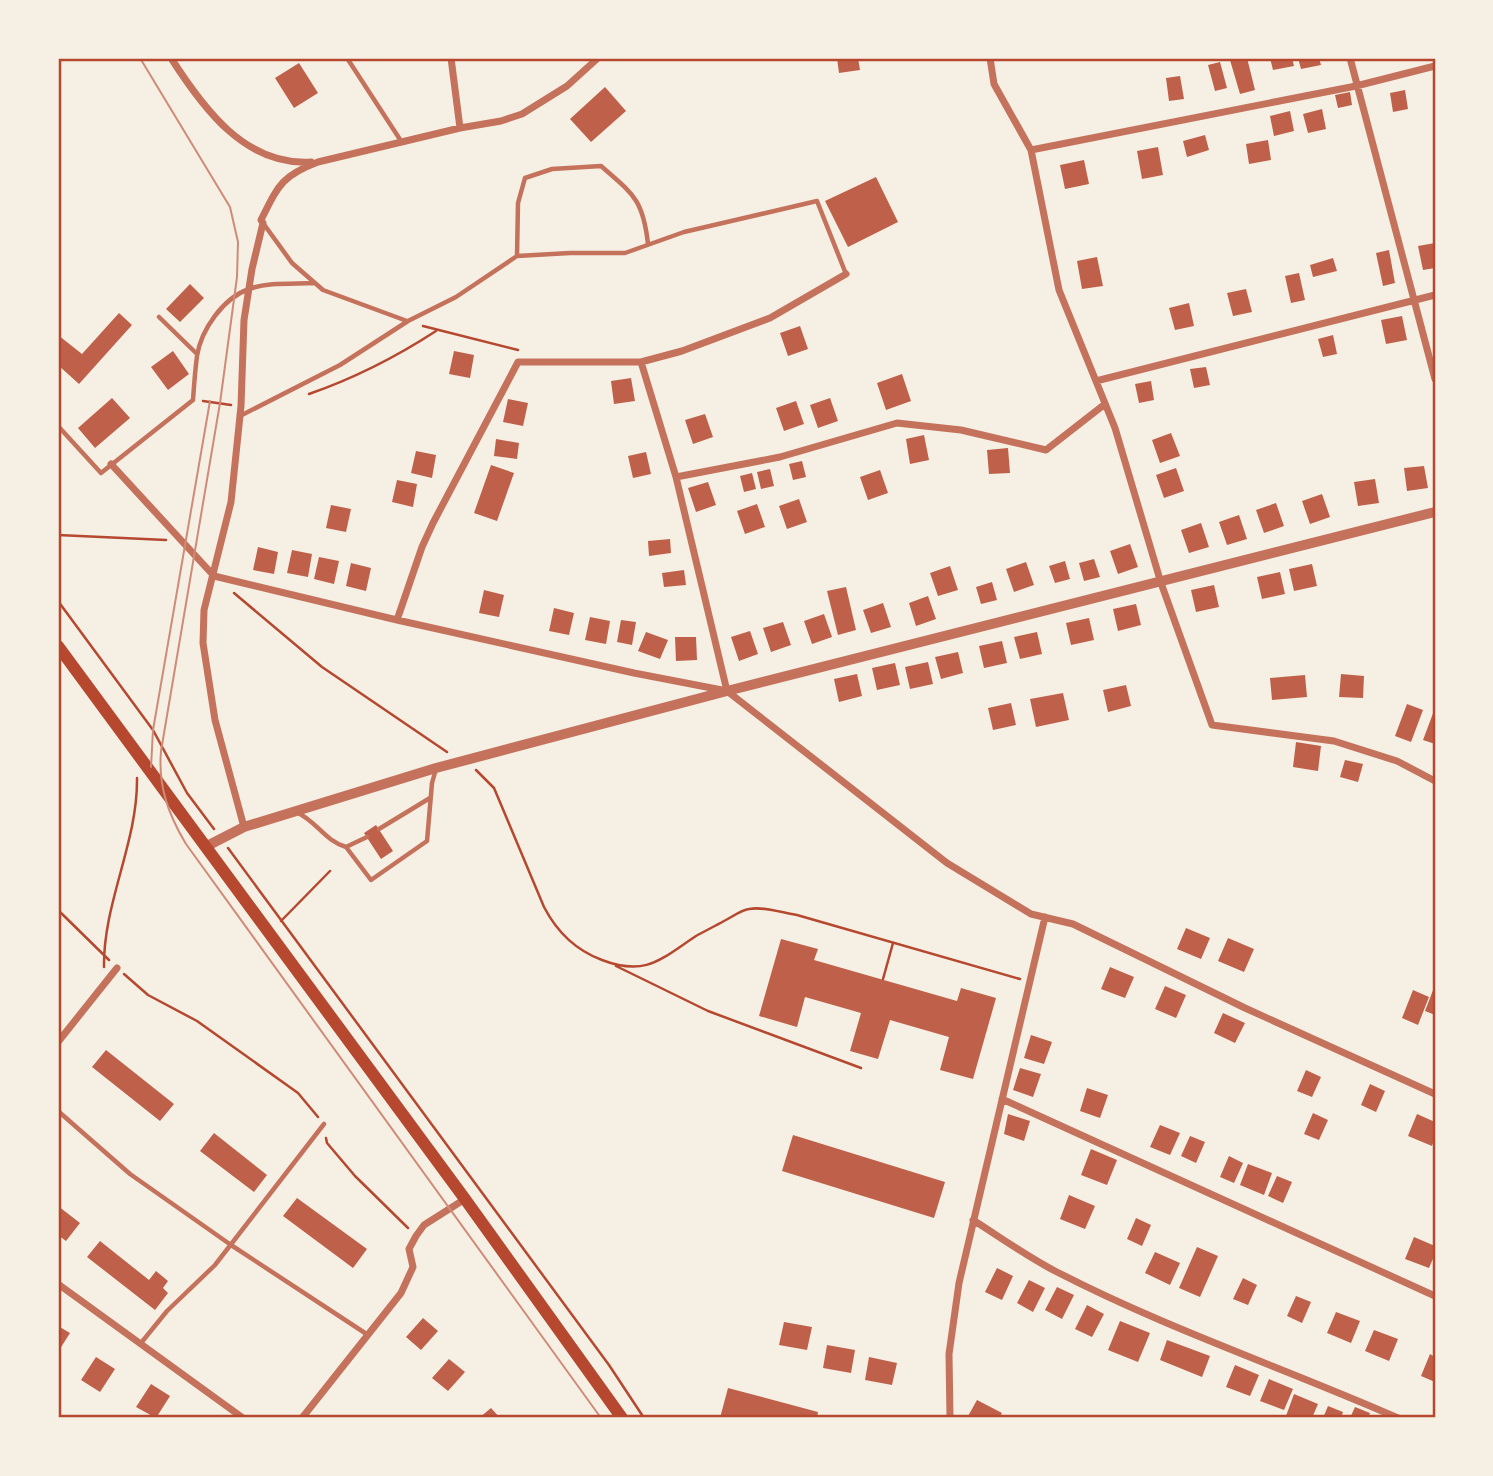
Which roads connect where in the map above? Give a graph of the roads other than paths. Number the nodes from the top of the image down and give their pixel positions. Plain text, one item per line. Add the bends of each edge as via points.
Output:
1 (171, 58) edge
2 (347, 58) edge
3 (451, 58) edge
4 (598, 58) edge
5 (990, 58) edge
6 (1350, 58) edge
7 (1435, 66) edge
8 (1356, 86) junction
9 (460, 128) junction
10 (401, 141) junction
11 (1031, 149) junction
12 (318, 162) junction
13 (262, 221) junction
14 (648, 244) junction
15 (517, 256) junction
16 (846, 274) joint
17 (314, 283) junction
18 (248, 289) junction
19 (1435, 295) edge
20 (1415, 300) junction
21 (159, 317) dead end
22 (408, 321) junction
23 (197, 354) junction
24 (641, 362) junction
25 (1435, 379) edge
26 (1096, 381) junction
27 (1105, 404) junction
28 (240, 416) junction
29 (58, 426) edge
30 (111, 464) junction
31 (676, 477) junction
32 (1435, 512) edge
33 (214, 576) junction
34 (1161, 583) junction
35 (397, 620) junction
36 (58, 646) edge
37 (727, 691) junction
38 (436, 768) junction
39 (1435, 780) edge
40 (431, 797) junction
41 (295, 811) junction
42 (244, 828) junction
43 (379, 830) dead end
44 (366, 837) dead end
45 (207, 846) junction
46 (346, 847) junction
47 (1045, 917) junction
48 (117, 968) road end
49 (58, 1042) edge
50 (1435, 1094) edge
51 (1002, 1100) junction
52 (58, 1111) edge
53 (324, 1124) road end
54 (465, 1199) junction
55 (973, 1220) junction
56 (231, 1245) junction
57 (58, 1284) edge
58 (1435, 1296) edge
59 (368, 1335) junction
60 (139, 1345) junction
61 (243, 1418) edge
62 (302, 1418) edge
63 (622, 1418) edge
64 (950, 1418) edge
65 (1398, 1418) edge

1 - 12 street via 207,109 242,141 275,159
2 - 10 lane
3 - 9 street
4 - 9 street via 567,86 522,114
5 - 11 street via 994,84
6 - 8 street
7 - 8 street
8 - 11 street
8 - 20 street
9 - 10 street
10 - 12 street
11 - 26 street via 1059,290
12 - 13 street via 287,177
13 - 17 lane via 292,263
13 - 18 street
14 - 15 lane via 625,253
14 - 15 lane via 646,222 635,195 601,166 552,169 525,178 518,203
14 - 16 lane via 817,201
15 - 22 lane via 456,297
16 - 24 street via 770,318
17 - 18 lane
17 - 22 lane via 342,299
18 - 23 lane via 215,316
18 - 28 street
19 - 20 street
20 - 25 street
20 - 26 street
21 - 23 lane
22 - 28 lane via 340,365
23 - 30 lane via 193,400
24 - 31 street
24 - 35 street via 518,362 433,523
26 - 27 street
27 - 31 street via 1046,450 961,430 897,423 780,457
27 - 34 street
28 - 33 street via 231,502
29 - 30 lane via 101,473
30 - 33 street
31 - 37 street
32 - 34 street
33 - 35 street
33 - 42 street via 204,610 203,643 215,720
34 - 37 street
34 - 39 street via 1212,725 1334,741 1397,761
35 - 37 street
36 - 45 main road
37 - 38 street
37 - 47 street via 947,863 1031,914
38 - 40 lane
38 - 41 street
40 - 43 lane
40 - 46 lane via 427,841 371,880
41 - 42 street
41 - 46 lane via 332,842
42 - 45 street
44 - 46 lane
45 - 54 main road
47 - 50 street via 1073,924
47 - 51 street
48 - 49 street
51 - 55 street
51 - 58 street
52 - 56 lane via 130,1174
53 - 56 lane
54 - 59 street via 416,1236 409,1249 413,1267 408,1280
54 - 63 main road
55 - 64 street via 949,1354
55 - 65 street via 1053,1270
56 - 59 lane
56 - 60 lane
57 - 60 street
59 - 62 street
60 - 61 street

